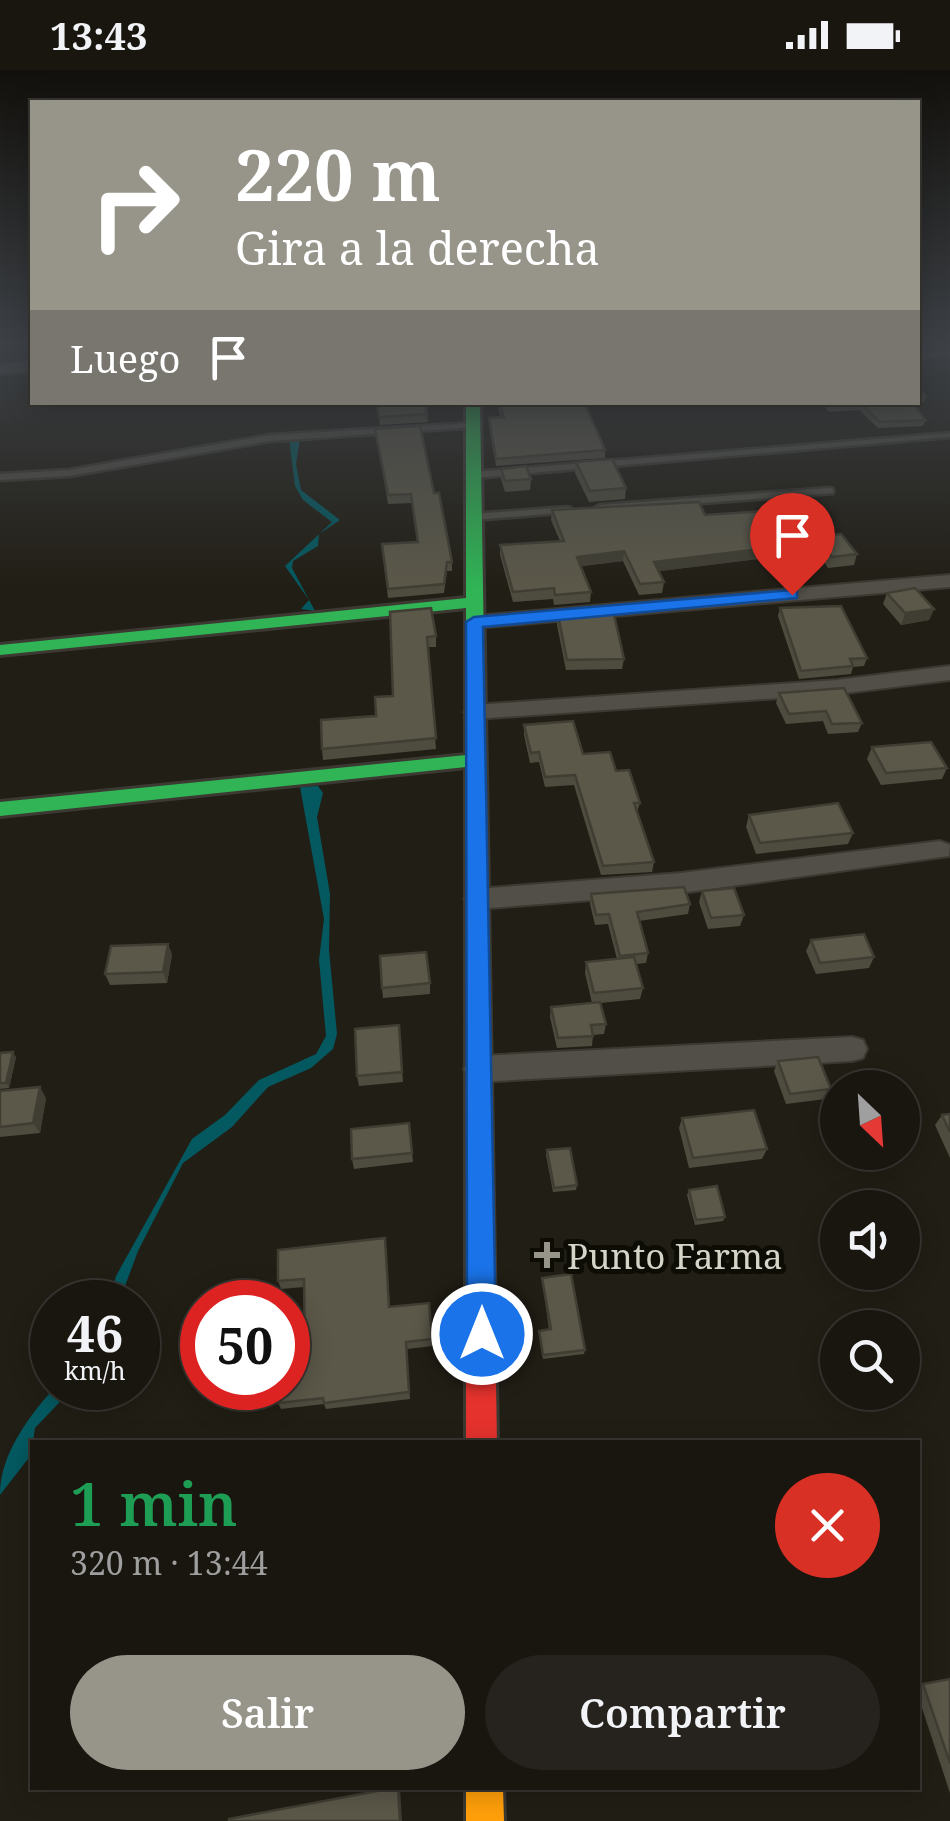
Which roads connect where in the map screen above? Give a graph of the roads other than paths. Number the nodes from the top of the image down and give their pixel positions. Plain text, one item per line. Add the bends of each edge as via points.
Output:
1 (382, 425) edge
2 (473, 425) edge
3 (950, 435) edge
4 (474, 474) junction
5 (0, 477) edge
6 (830, 491) dead end
7 (593, 508) edge
8 (573, 510) edge
9 (474, 517) junction
10 (950, 581) edge
11 (475, 612) junction
12 (0, 650) edge
13 (950, 673) edge
14 (475, 712) junction
15 (476, 760) junction
16 (0, 808) edge
17 (940, 850) dead end
18 (477, 898) junction
19 (852, 1049) dead end
20 (479, 1069) junction
21 (482, 1440) edge
22 (485, 1790) edge
23 (485, 1821) edge

1 - 5 lane via 69,473
2 - 4 main road
3 - 4 lane
4 - 9 main road
6 - 7 lane
8 - 9 lane
9 - 11 main road
10 - 11 street
11 - 12 main road
11 - 14 main road
13 - 14 street
14 - 15 main road
15 - 16 main road
15 - 18 main road
17 - 18 street via 681,883
18 - 20 main road
19 - 20 street
20 - 21 main road
22 - 23 main road

